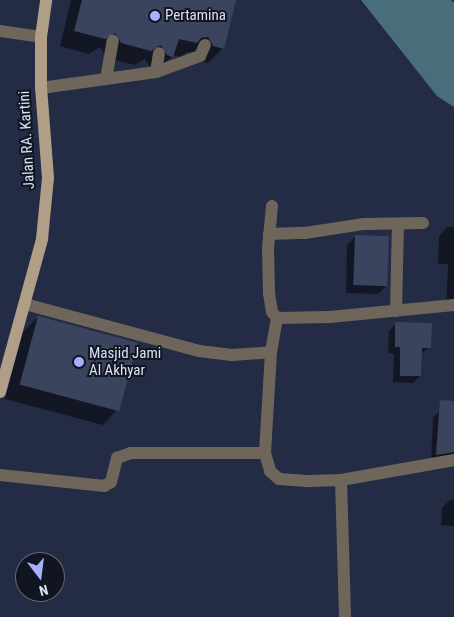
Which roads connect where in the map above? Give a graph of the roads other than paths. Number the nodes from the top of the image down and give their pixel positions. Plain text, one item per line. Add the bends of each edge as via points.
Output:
1 (46, 0) edge
2 (0, 32) edge
3 (41, 37) junction
4 (113, 41) dead end
5 (205, 44) dead end
6 (159, 53) dead end
7 (156, 72) junction
8 (106, 79) junction
9 (41, 88) junction
10 (272, 206) dead end
11 (422, 223) dead end
12 (398, 224) junction
13 (269, 234) junction
14 (25, 304) junction
15 (454, 305) edge
16 (396, 311) junction
17 (277, 318) junction
18 (271, 352) junction
19 (0, 392) edge
20 (265, 452) junction
21 (454, 460) edge
22 (0, 476) edge
23 (341, 480) junction
24 (345, 617) edge

1 - 3 main road, Jalan RA. Kartini
2 - 3 street
3 - 9 main road, Jalan RA. Kartini
4 - 8 street
5 - 7 street via 200,56
6 - 7 street
7 - 8 street
8 - 9 street
9 - 14 main road, Jalan RA. Kartini via 48,178 42,239
10 - 13 street
11 - 12 street
12 - 13 street
12 - 16 street
13 - 17 street via 269,294 272,312
14 - 18 street via 199,351 232,354
14 - 19 main road, Jalan RA. Kartini
15 - 16 street
16 - 17 street
17 - 18 street
18 - 20 street
20 - 22 street via 120,454 114,463 111,482 104,486
20 - 23 street via 270,471 280,479
21 - 23 street
23 - 24 street

